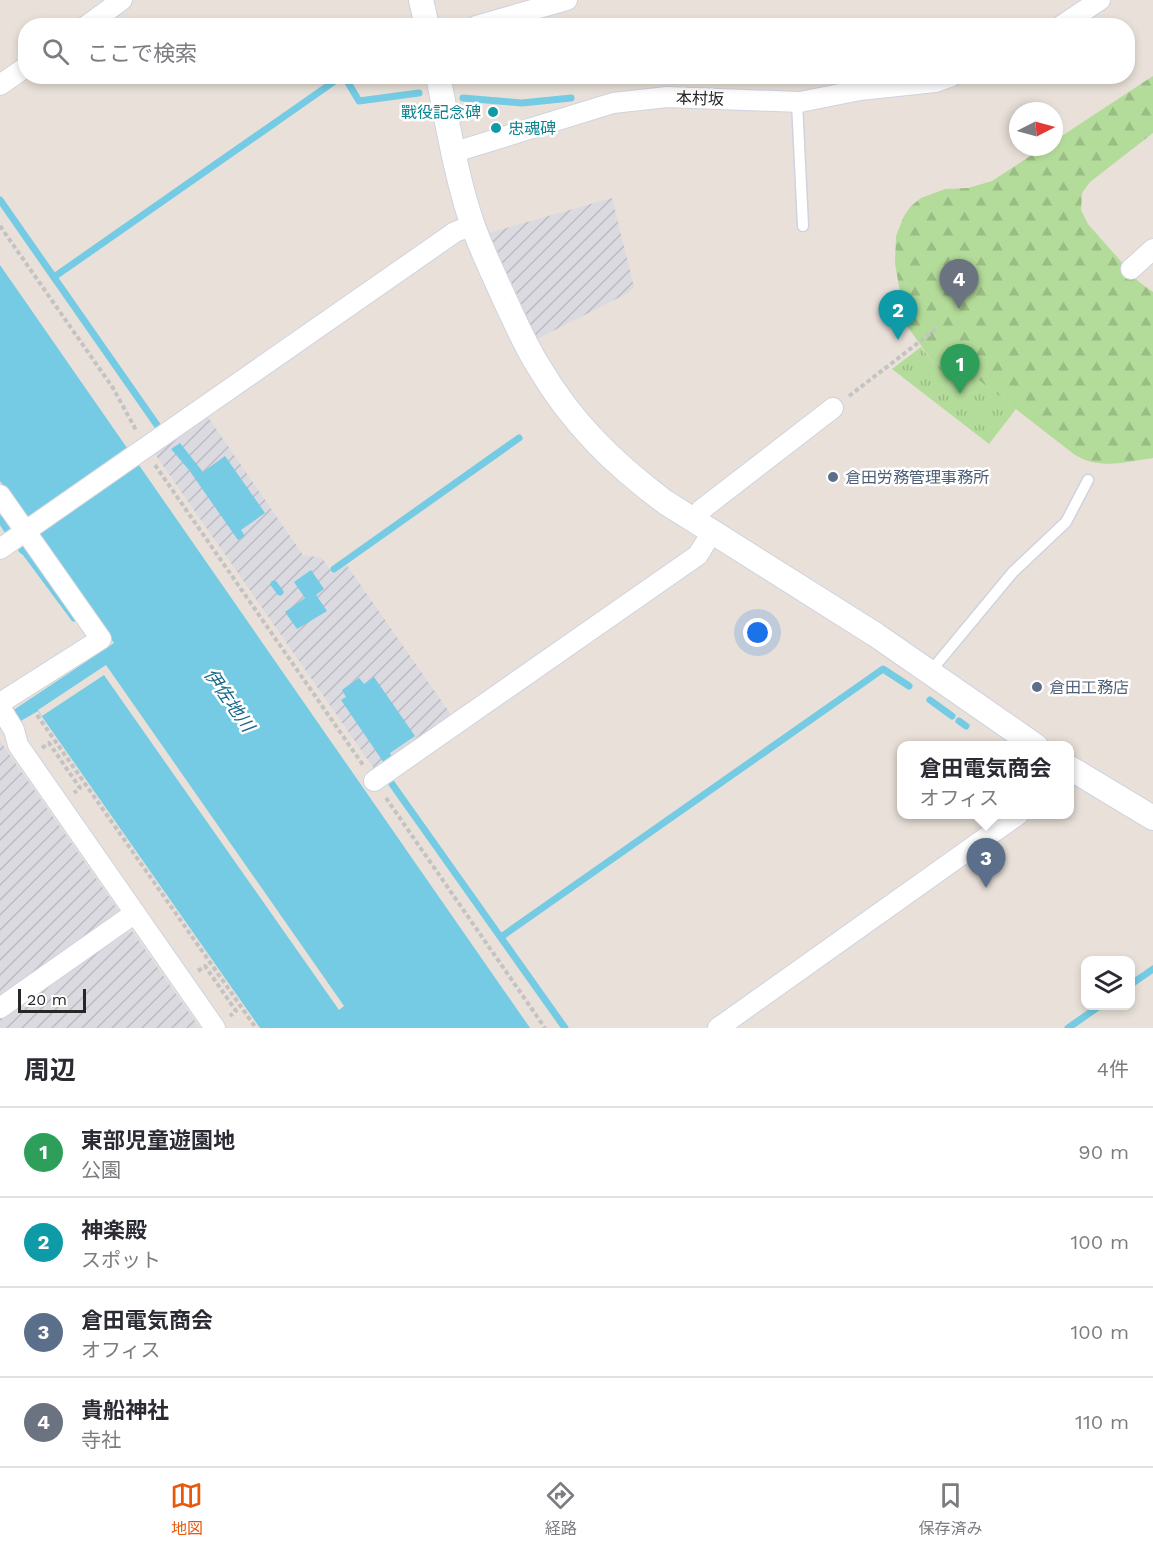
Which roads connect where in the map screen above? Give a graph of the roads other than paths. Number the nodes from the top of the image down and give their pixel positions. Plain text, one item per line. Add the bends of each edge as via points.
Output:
1 (122, 0) edge
2 (421, 0) edge
3 (567, 0) edge
4 (1100, 0) edge
5 (97, 18) edge
6 (425, 18) edge
7 (504, 18) edge
8 (1073, 18) edge
9 (18, 73) edge
10 (440, 84) edge
11 (915, 84) edge
12 (0, 85) edge
13 (797, 102) junction
14 (454, 152) junction
15 (473, 225) junction
16 (803, 226) dead end
17 (1153, 249) edge
18 (1131, 269) dead end
19 (833, 408) road end
20 (1088, 480) dead end
21 (0, 495) edge
22 (703, 526) junction
23 (28, 529) junction
24 (0, 549) edge
25 (930, 672) junction
26 (0, 705) edge
27 (1029, 741) edge
28 (1074, 772) edge
29 (374, 781) road end
30 (1153, 818) edge
31 (1012, 819) edge
32 (135, 913) junction
33 (0, 1008) edge
34 (215, 1028) edge
35 (718, 1028) edge

1 - 5 street
2 - 6 street
3 - 7 street
4 - 8 street
9 - 12 street
10 - 14 street
11 - 13 street, 本村坂
13 - 14 street, 本村坂 via 667,97 613,102
13 - 16 lane
14 - 15 street
15 - 22 street via 521,333 558,398 581,428 635,480
15 - 23 street via 455,232
17 - 18 street
19 - 22 street via 701,510
20 - 25 lane via 1066,522 1013,572
21 - 23 street
22 - 25 street
22 - 29 street via 698,555
23 - 24 street
23 - 26 street via 101,639
25 - 27 street
26 - 32 street via 18,746
28 - 30 street
31 - 35 street
32 - 33 street
32 - 34 street

